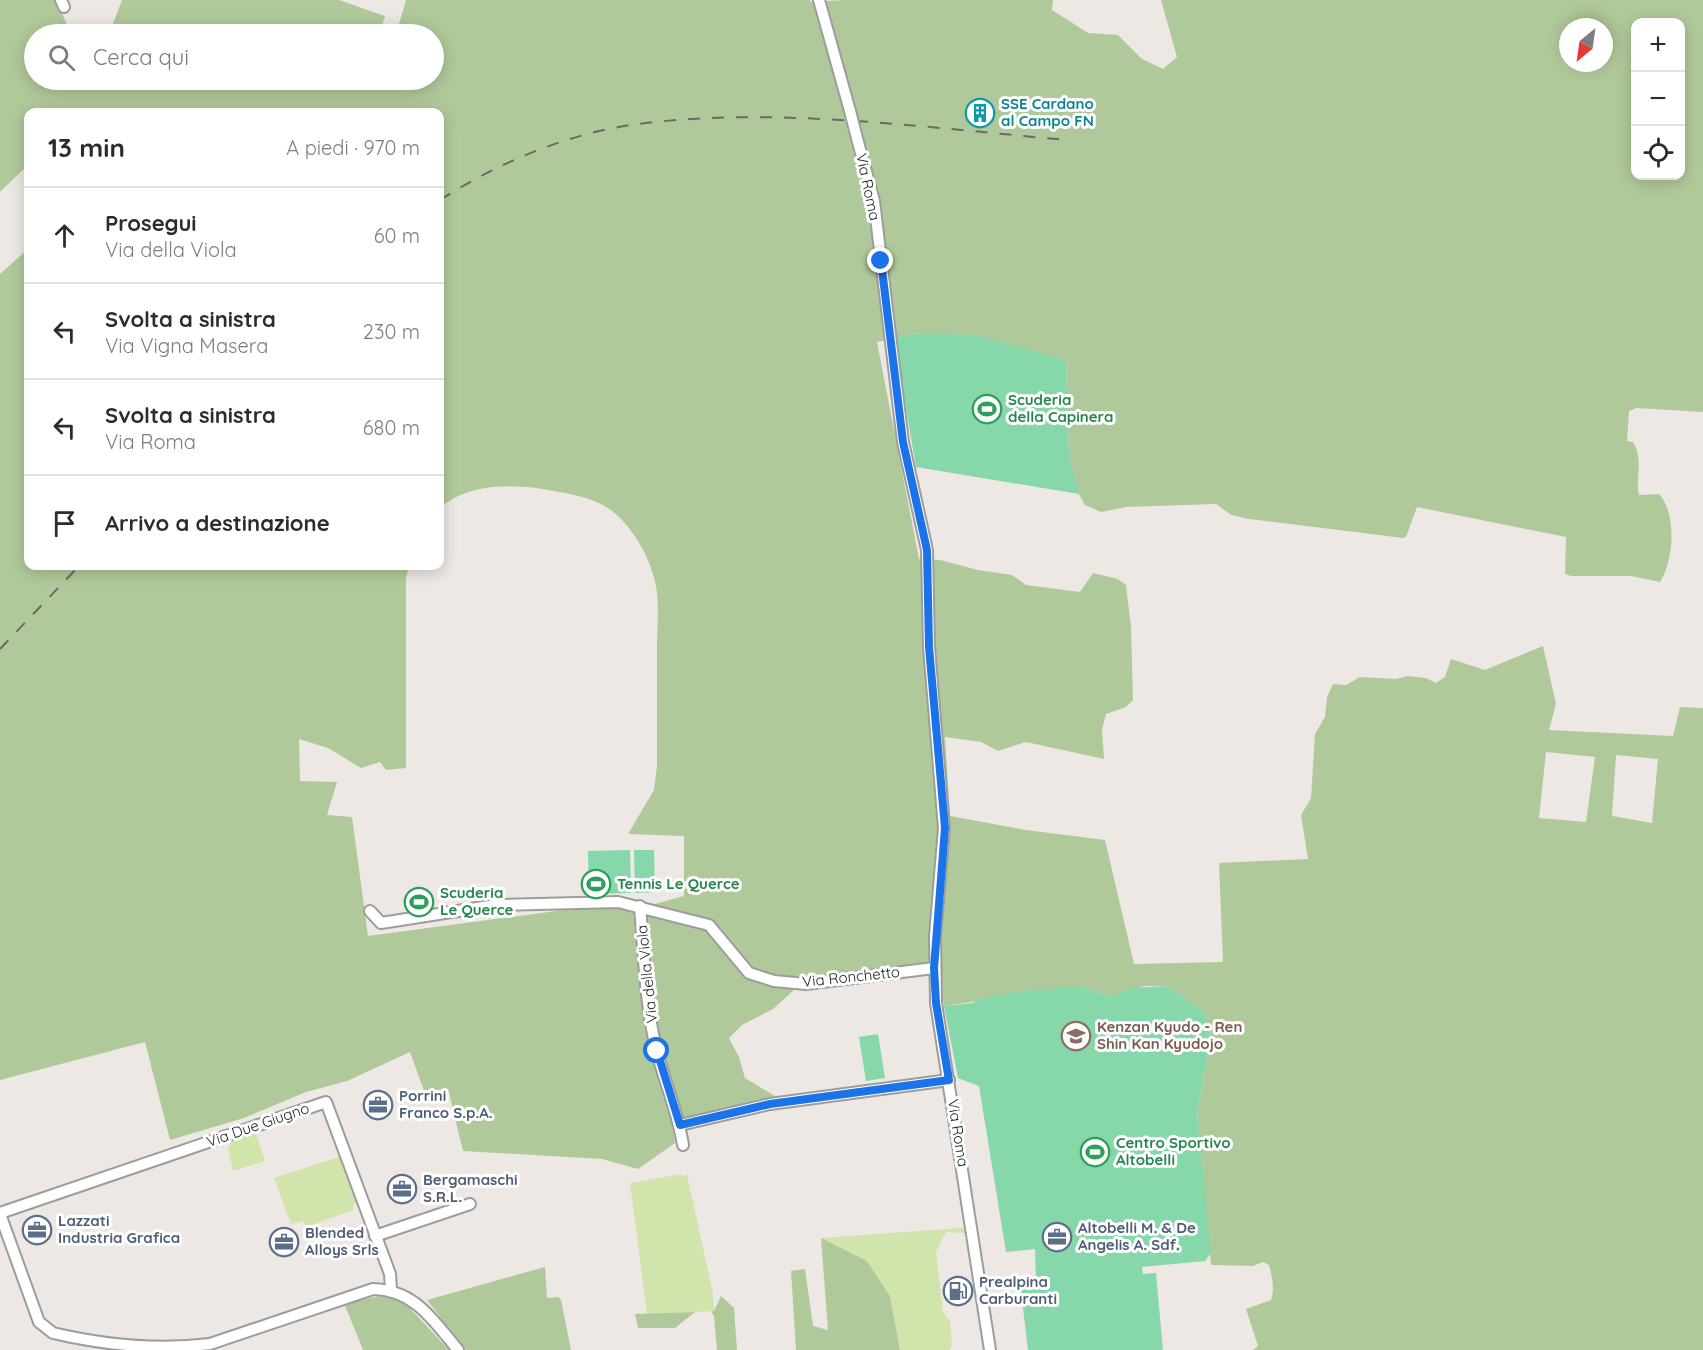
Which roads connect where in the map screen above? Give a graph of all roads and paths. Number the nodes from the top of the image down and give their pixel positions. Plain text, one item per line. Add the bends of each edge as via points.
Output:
1 (819, 0) edge
2 (640, 906) junction
3 (370, 911) dead end
4 (934, 968) junction
5 (949, 1080) junction
6 (680, 1125) junction
7 (683, 1145) dead end
8 (470, 1204) dead end
9 (0, 1214) edge
10 (375, 1236) junction
11 (391, 1290) junction
12 (991, 1348) edge
13 (166, 1350) edge
14 (458, 1350) edge

1 - 4 street, Via Roma, bridge via 874,201 903,442 927,550 929,647 945,828
2 - 3 street, Via Ronchetto via 618,902 496,905 381,923
2 - 4 street, Via Ronchetto via 709,925 749,973 774,981 806,984
2 - 6 street, Via della Viola via 657,1051
4 - 5 street, Via Roma
5 - 6 street via 770,1104
5 - 12 street, Via Roma
6 - 7 street, Via della Viola
8 - 10 street
9 - 10 street, Via Due Giugno via 327,1101
9 - 13 street via 39,1322 46,1330 74,1338
10 - 11 street, Via Due Giugno via 390,1274
11 - 13 street via 373,1289 210,1344
11 - 14 street via 429,1315

